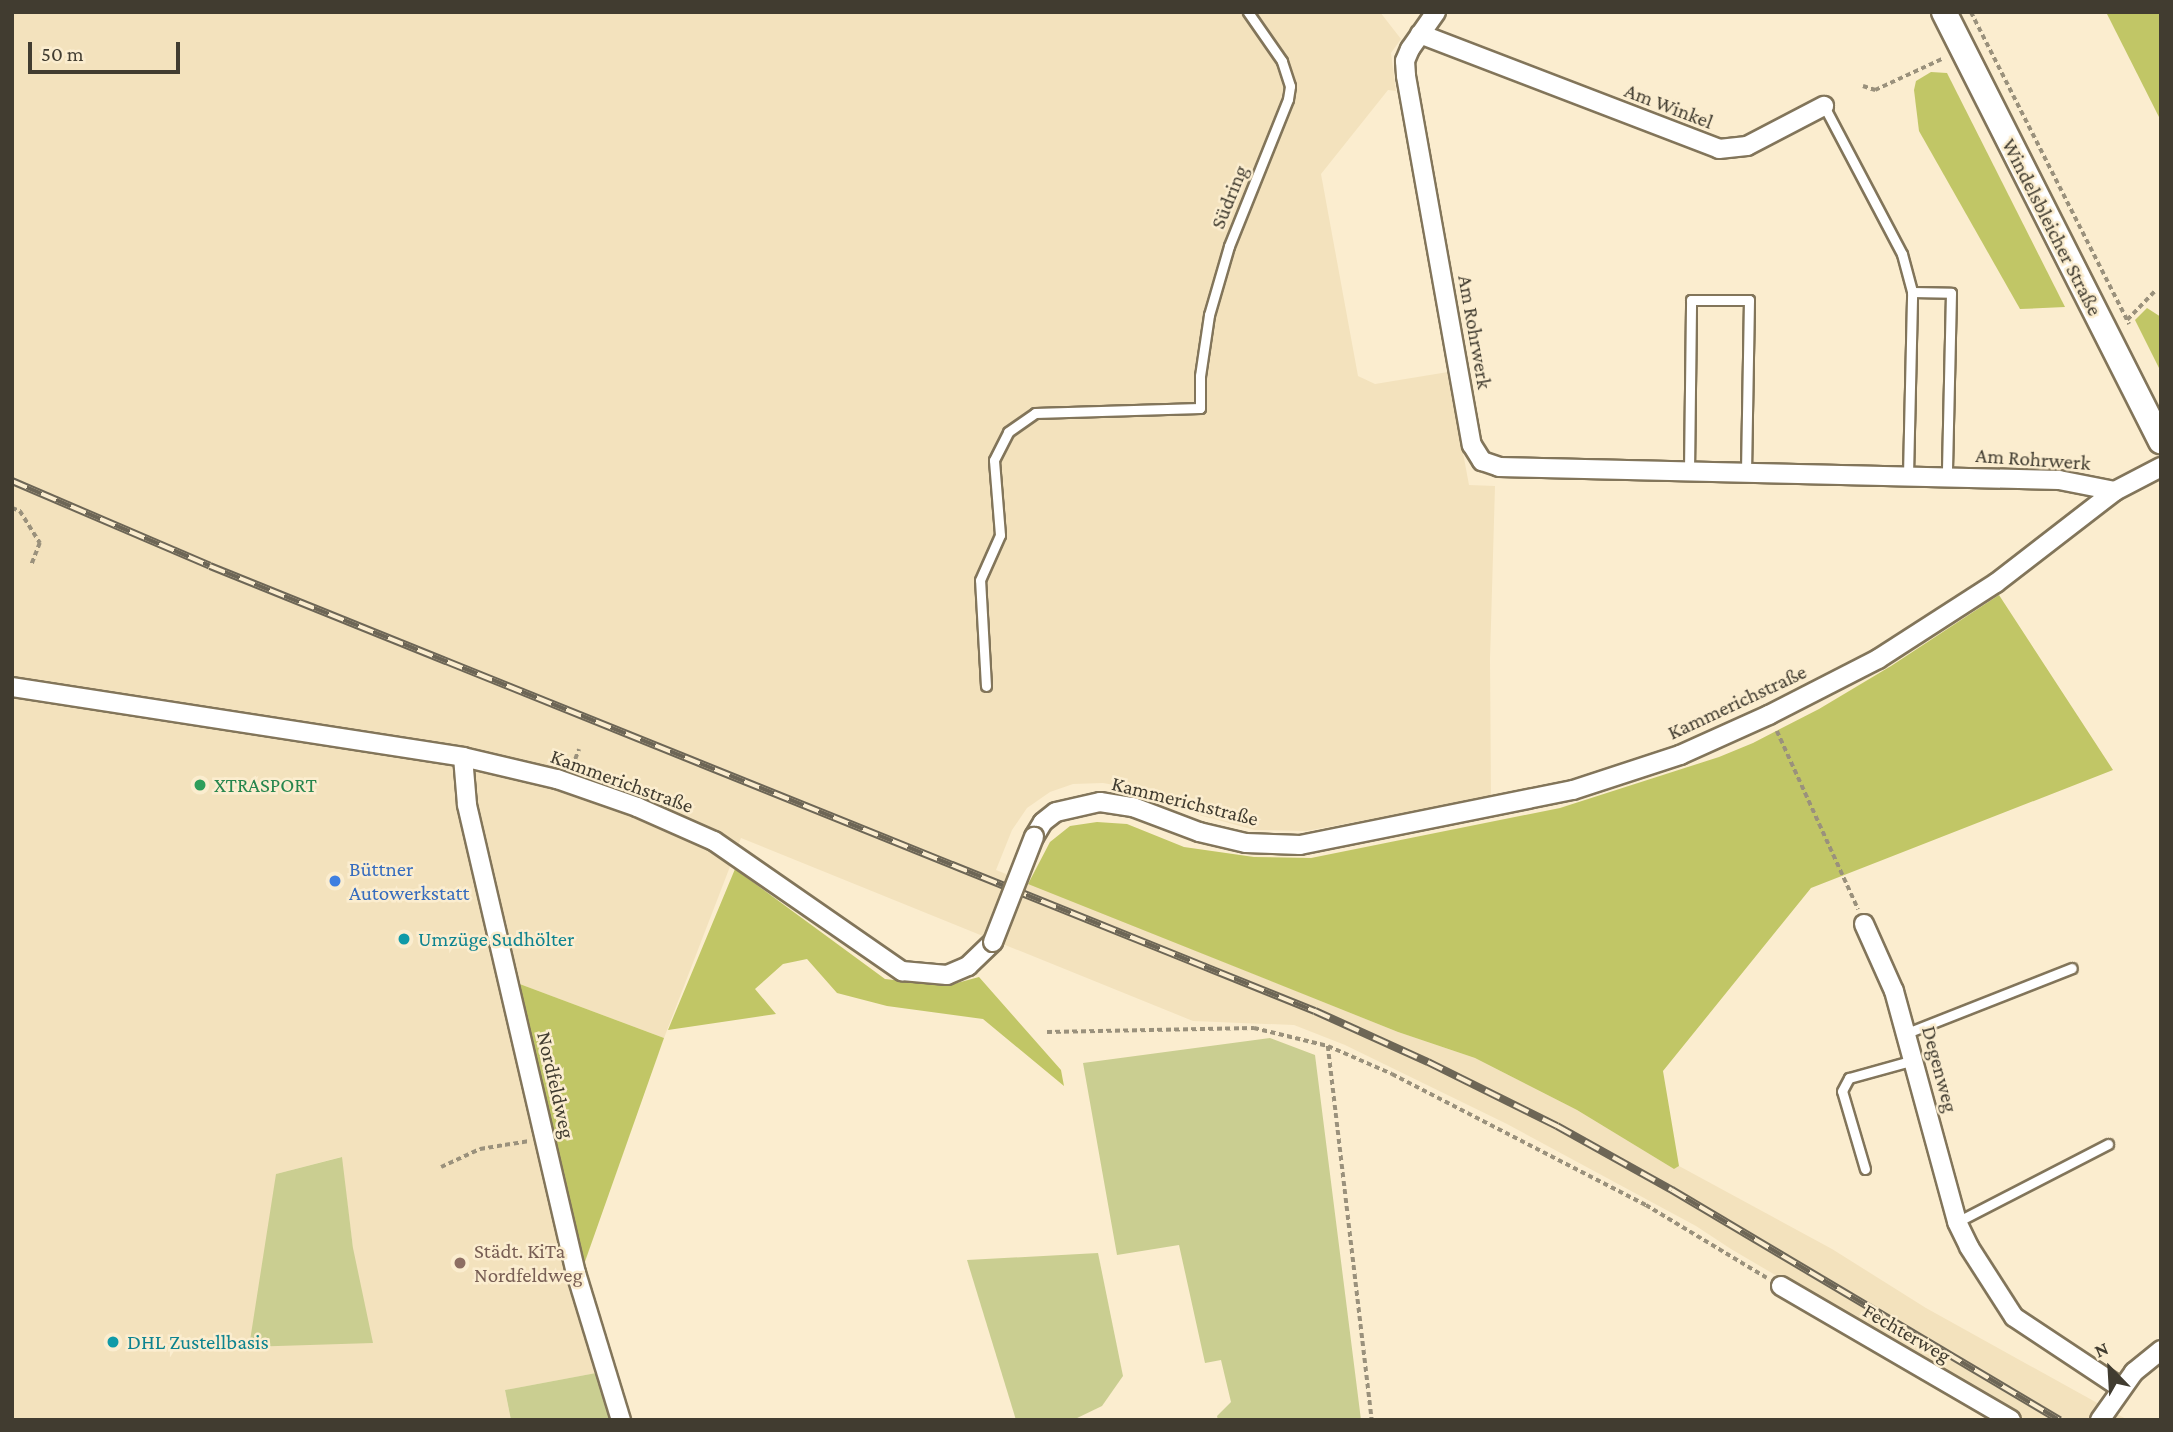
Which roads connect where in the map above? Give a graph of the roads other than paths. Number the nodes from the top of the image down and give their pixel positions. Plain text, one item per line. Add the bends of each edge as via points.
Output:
1 (1248, 12) edge
2 (1436, 12) edge
3 (1944, 12) edge
4 (1420, 34) junction
5 (1824, 106) joint
6 (1912, 292) junction
7 (2161, 441) edge
8 (2161, 467) edge
9 (1689, 471) junction
10 (1746, 472) junction
11 (1908, 475) junction
12 (1947, 476) junction
13 (2115, 491) junction
14 (986, 686) dead end
15 (12, 687) edge
16 (463, 757) junction
17 (1864, 924) road end
18 (2072, 968) dead end
19 (1907, 1033) junction
20 (1914, 1059) junction
21 (2108, 1144) dead end
22 (1864, 1169) dead end
23 (1958, 1222) junction
24 (1781, 1286) road end
25 (2161, 1350) edge
26 (2121, 1388) junction
27 (621, 1420) edge
28 (2011, 1420) edge
29 (2100, 1420) edge

1 - 14 lane, Südring via 1282,61 1290,86 1228,246 1209,316 1200,408 1035,413 1008,432 994,460 1000,535 980,580
2 - 4 street, Am Rohrwerk
3 - 7 main road, Windelsbleicher Straße
4 - 5 street, Am Winkel via 1718,149 1747,146
4 - 9 street, Am Rohrwerk via 1405,61 1406,76 1475,453 1499,467
5 - 6 lane, Am Winkel via 1902,254
6 - 11 lane
6 - 12 lane, Am Rohrwerk via 1951,293
8 - 13 street, Kammerichstraße
9 - 10 street, Am Rohrwerk
9 - 10 lane via 1691,300 1749,300
10 - 11 street, Am Rohrwerk
11 - 12 street, Am Rohrwerk
12 - 13 street, Am Rohrwerk via 2059,480
13 - 16 street, Kammerichstraße, bridge via 1986,590 1878,659 1680,755 1573,790 1323,842 1246,843 1199,832 1133,807 1100,802 1056,812 1034,837 993,942 968,966 947,975 902,971 714,841 557,779
15 - 16 street, Kammerichstraße
16 - 27 street, Nordfeldweg via 467,804 576,1273
17 - 19 street, Degenweg via 1890,976
18 - 19 lane
19 - 20 street, Degenweg
20 - 22 lane via 1849,1078 1842,1091
20 - 23 street, Degenweg
21 - 23 lane
23 - 26 street, Degenweg via 2014,1317
24 - 28 street, Fechterweg
25 - 26 street
26 - 29 street

